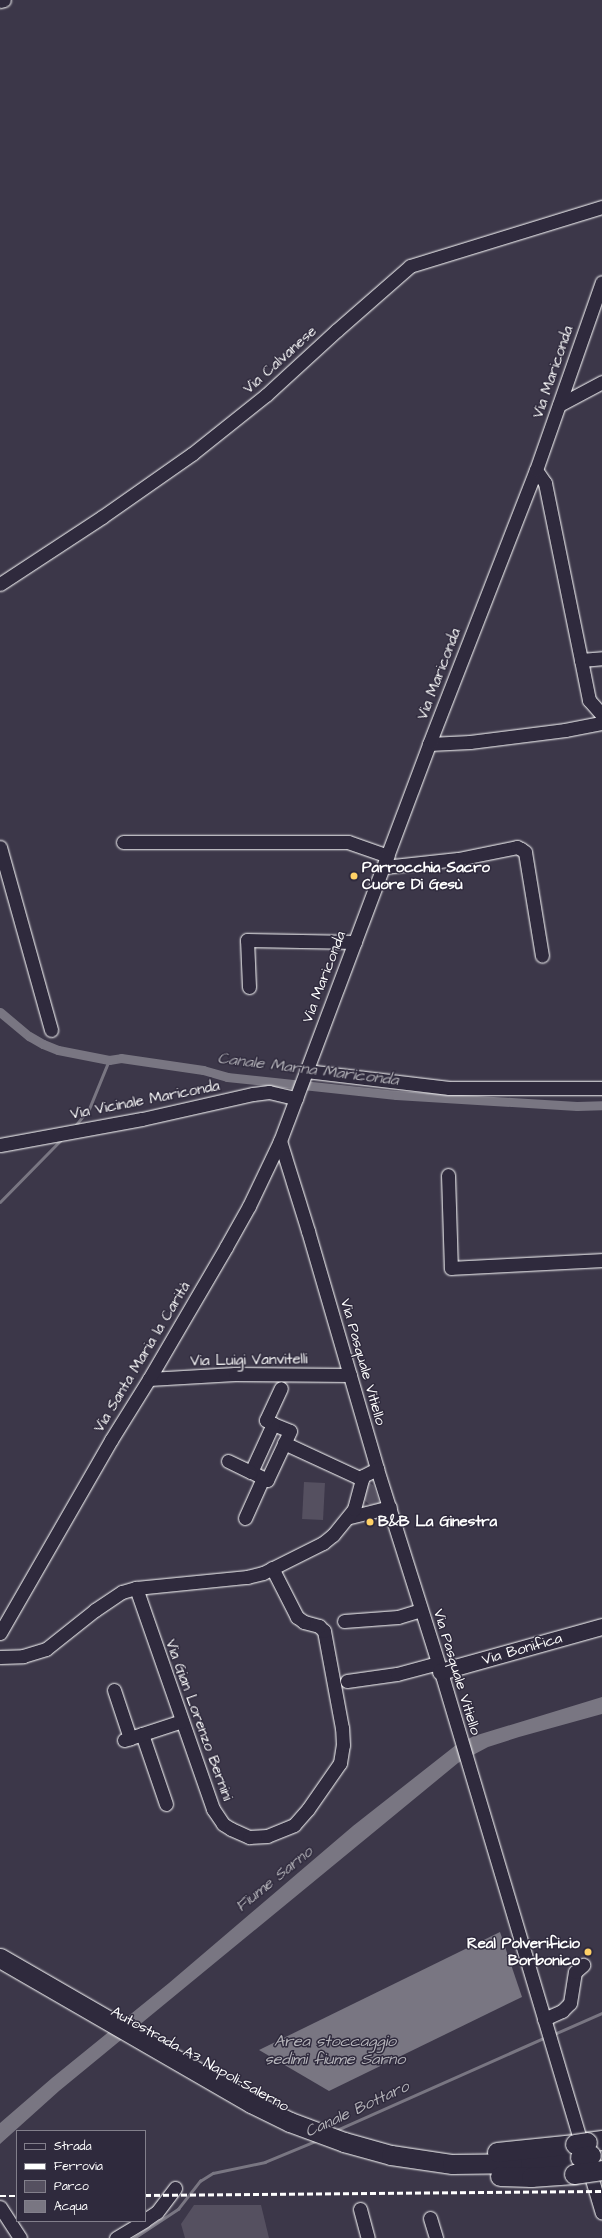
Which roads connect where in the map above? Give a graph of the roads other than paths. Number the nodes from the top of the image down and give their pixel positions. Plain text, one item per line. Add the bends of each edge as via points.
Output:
1 (4, 0) edge
2 (0, 1) edge
3 (602, 207) edge
4 (602, 282) edge
5 (602, 382) edge
6 (559, 405) junction
7 (536, 470) junction
8 (0, 584) edge
9 (602, 658) edge
10 (581, 660) junction
11 (602, 715) edge
12 (602, 723) edge
13 (429, 744) junction
14 (123, 842) dead end
15 (0, 847) edge
16 (386, 862) junction
17 (355, 942) junction
18 (542, 956) dead end
19 (249, 987) dead end
20 (51, 1030) dead end
21 (304, 1074) junction
22 (602, 1088) edge
23 (297, 1094) junction
24 (280, 1141) junction
25 (0, 1145) edge
26 (448, 1175) dead end
27 (602, 1260) edge
28 (350, 1376) junction
29 (149, 1379) junction
30 (281, 1388) dead end
31 (274, 1424) junction
32 (284, 1443) junction
33 (228, 1461) dead end
34 (377, 1469) junction
35 (251, 1472) junction
36 (263, 1478) junction
37 (362, 1479) junction
38 (359, 1496) junction
39 (390, 1508) junction
40 (376, 1510) junction
41 (350, 1517) junction
42 (245, 1518) dead end
43 (272, 1568) junction
44 (136, 1588) junction
45 (421, 1610) junction
46 (344, 1621) dead end
47 (602, 1627) edge
48 (0, 1633) edge
49 (0, 1657) edge
50 (440, 1667) junction
51 (347, 1681) dead end
52 (114, 1690) dead end
53 (182, 1721) junction
54 (132, 1738) junction
55 (166, 1804) dead end
56 (0, 1945) edge
57 (0, 1958) edge
58 (584, 1965) dead end
59 (104, 2011) junction
60 (545, 2023) junction
61 (339, 2135) junction
62 (589, 2154) edge
63 (175, 2188) dead end
64 (0, 2207) edge
65 (360, 2209) dead end
66 (602, 2213) edge
67 (430, 2218) dead end
68 (146, 2220) edge
69 (143, 2222) edge
70 (20, 2238) edge
71 (116, 2238) edge
72 (368, 2238) edge
73 (436, 2238) edge

1 - 2 street
3 - 8 street, Via Calvanese via 410,266 266,395 192,454
4 - 6 street, Via Mariconda
5 - 6 street
6 - 7 street, Via Mariconda
7 - 10 street via 545,482
7 - 13 street, Via Mariconda
9 - 10 street
10 - 11 street via 589,700
12 - 13 street via 470,742
13 - 16 street, Via Mariconda
14 - 16 street via 348,842
15 - 20 street
16 - 17 street, Via Mariconda
16 - 18 street via 458,859 518,847 525,852
17 - 19 street via 247,940
17 - 21 street, Via Mariconda
21 - 22 street via 449,1088
21 - 23 street, Via Mariconda
23 - 24 street, Via Santa Maria la Carità
23 - 25 street, Via Vicinale Mariconda via 252,1094 142,1119
24 - 28 street, Via Pasquale Vitiello
24 - 29 street, Via Santa Maria la Carità via 249,1206
26 - 27 street via 451,1268
28 - 29 street, Via Luigi Vanvitelli via 235,1374
28 - 34 street, Via Pasquale Vitiello
29 - 48 street, Via Santa Maria la Carità
30 - 31 street via 266,1420
31 - 32 street via 290,1431
31 - 35 street
32 - 36 street via 267,1480
32 - 37 street
33 - 35 street
34 - 37 street via 366,1473
34 - 39 street, Via Pasquale Vitiello
35 - 36 street
36 - 42 street
37 - 38 street
38 - 40 street via 364,1506
38 - 41 street
39 - 40 street
39 - 45 street, Via Pasquale Vitiello
40 - 41 street
41 - 43 street via 323,1543
43 - 44 street via 256,1576
43 - 53 street, Via Gian Lorenzo Bernini via 297,1617 304,1622 320,1626 324,1632 342,1728 342,1758 336,1769 316,1800 294,1825 268,1836 249,1837 223,1824 213,1809
44 - 49 street via 122,1592 95,1610 46,1649 23,1656
44 - 53 street, Via Gian Lorenzo Bernini
45 - 46 street via 398,1617
45 - 50 street, Via Pasquale Vitiello
47 - 50 main road, Via Bonifica
50 - 51 street
50 - 60 street, Via Pasquale Vitiello
52 - 54 street
53 - 54 street
54 - 55 street
56 - 59 highway, Autostrada A3 Napoli-Salerno
57 - 59 highway, Autostrada A3 Napoli-Salerno
58 - 60 street via 575,1972 570,2003
59 - 61 highway, Autostrada A3 Napoli-Salerno via 312,2125
60 - 66 street, Via Pasquale Vitiello
61 - 62 highway, Autostrada A3 Napoli-Salerno via 447,2151
61 - 62 highway, Autostrada A3 Napoli-Salerno via 374,2152 446,2169 491,2175 531,2177
63 - 68 street via 157,2212
64 - 70 street
65 - 72 street
67 - 73 street
69 - 71 street

